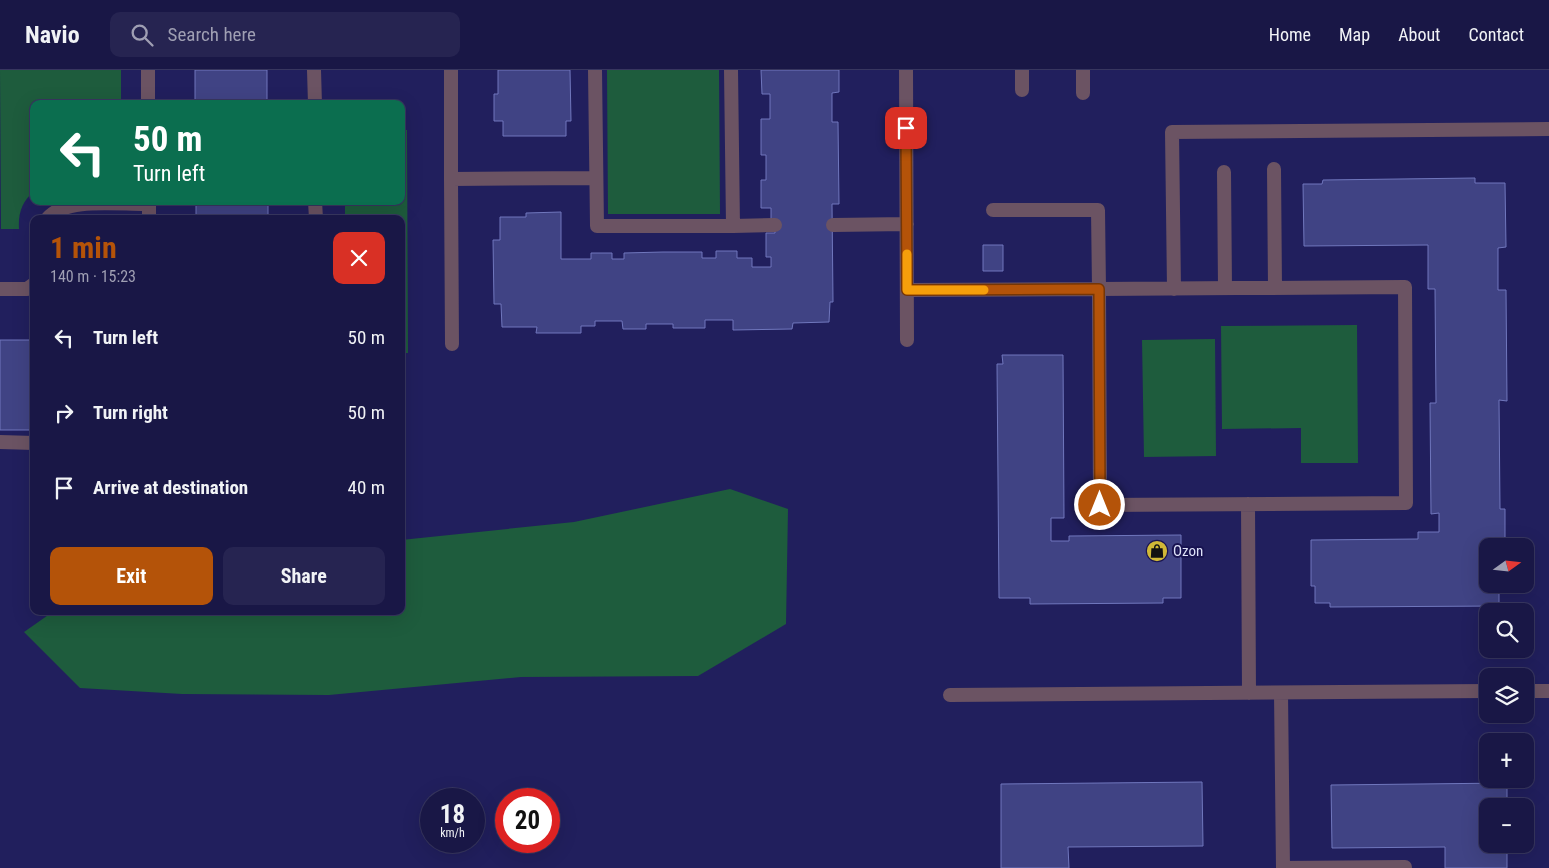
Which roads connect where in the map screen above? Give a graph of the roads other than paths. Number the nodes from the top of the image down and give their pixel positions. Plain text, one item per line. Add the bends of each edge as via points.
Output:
1 (148, 70) edge
2 (314, 70) edge
3 (450, 70) edge
4 (595, 70) edge
5 (731, 70) edge
6 (906, 70) edge
7 (1022, 70) edge
8 (1083, 70) edge
9 (1022, 90) dead end
10 (1083, 92) dead end
11 (148, 100) edge
12 (315, 100) edge
13 (1549, 129) edge
14 (1274, 169) dead end
15 (1224, 172) dead end
16 (596, 178) junction
17 (451, 179) junction
18 (71, 205) edge
19 (993, 210) dead end
20 (50, 215) edge
21 (907, 224) junction
22 (775, 225) dead end
23 (833, 225) dead end
24 (732, 226) junction
25 (30, 287) edge
26 (1225, 288) junction
27 (1275, 288) junction
28 (0, 289) edge
29 (1099, 289) junction
30 (1174, 289) junction
31 (907, 290) junction
32 (908, 340) dead end
33 (452, 344) dead end
34 (0, 442) edge
35 (30, 443) edge
36 (1248, 504) junction
37 (1534, 691) edge
38 (1549, 691) edge
39 (1479, 692) edge
40 (1249, 693) junction
41 (1281, 693) junction
42 (950, 695) dead end
43 (1405, 867) edge

1 - 11 lane
2 - 12 lane
3 - 17 lane
4 - 16 lane
5 - 24 lane
6 - 21 lane
7 - 9 lane
8 - 10 lane
13 - 30 lane via 1172,132
14 - 27 lane
15 - 26 lane
16 - 17 lane
16 - 24 lane via 596,226
17 - 33 lane
18 - 20 lane
19 - 29 lane via 1098,210
21 - 23 lane
21 - 31 lane
22 - 24 lane
25 - 28 lane
26 - 27 lane
26 - 30 lane
27 - 36 lane via 1405,287 1406,503
29 - 30 lane
29 - 31 lane
29 - 36 lane via 1100,505
31 - 32 lane
34 - 35 lane
36 - 40 lane
37 - 38 lane
39 - 41 lane
40 - 41 lane
40 - 42 lane
41 - 43 lane via 1283,868

